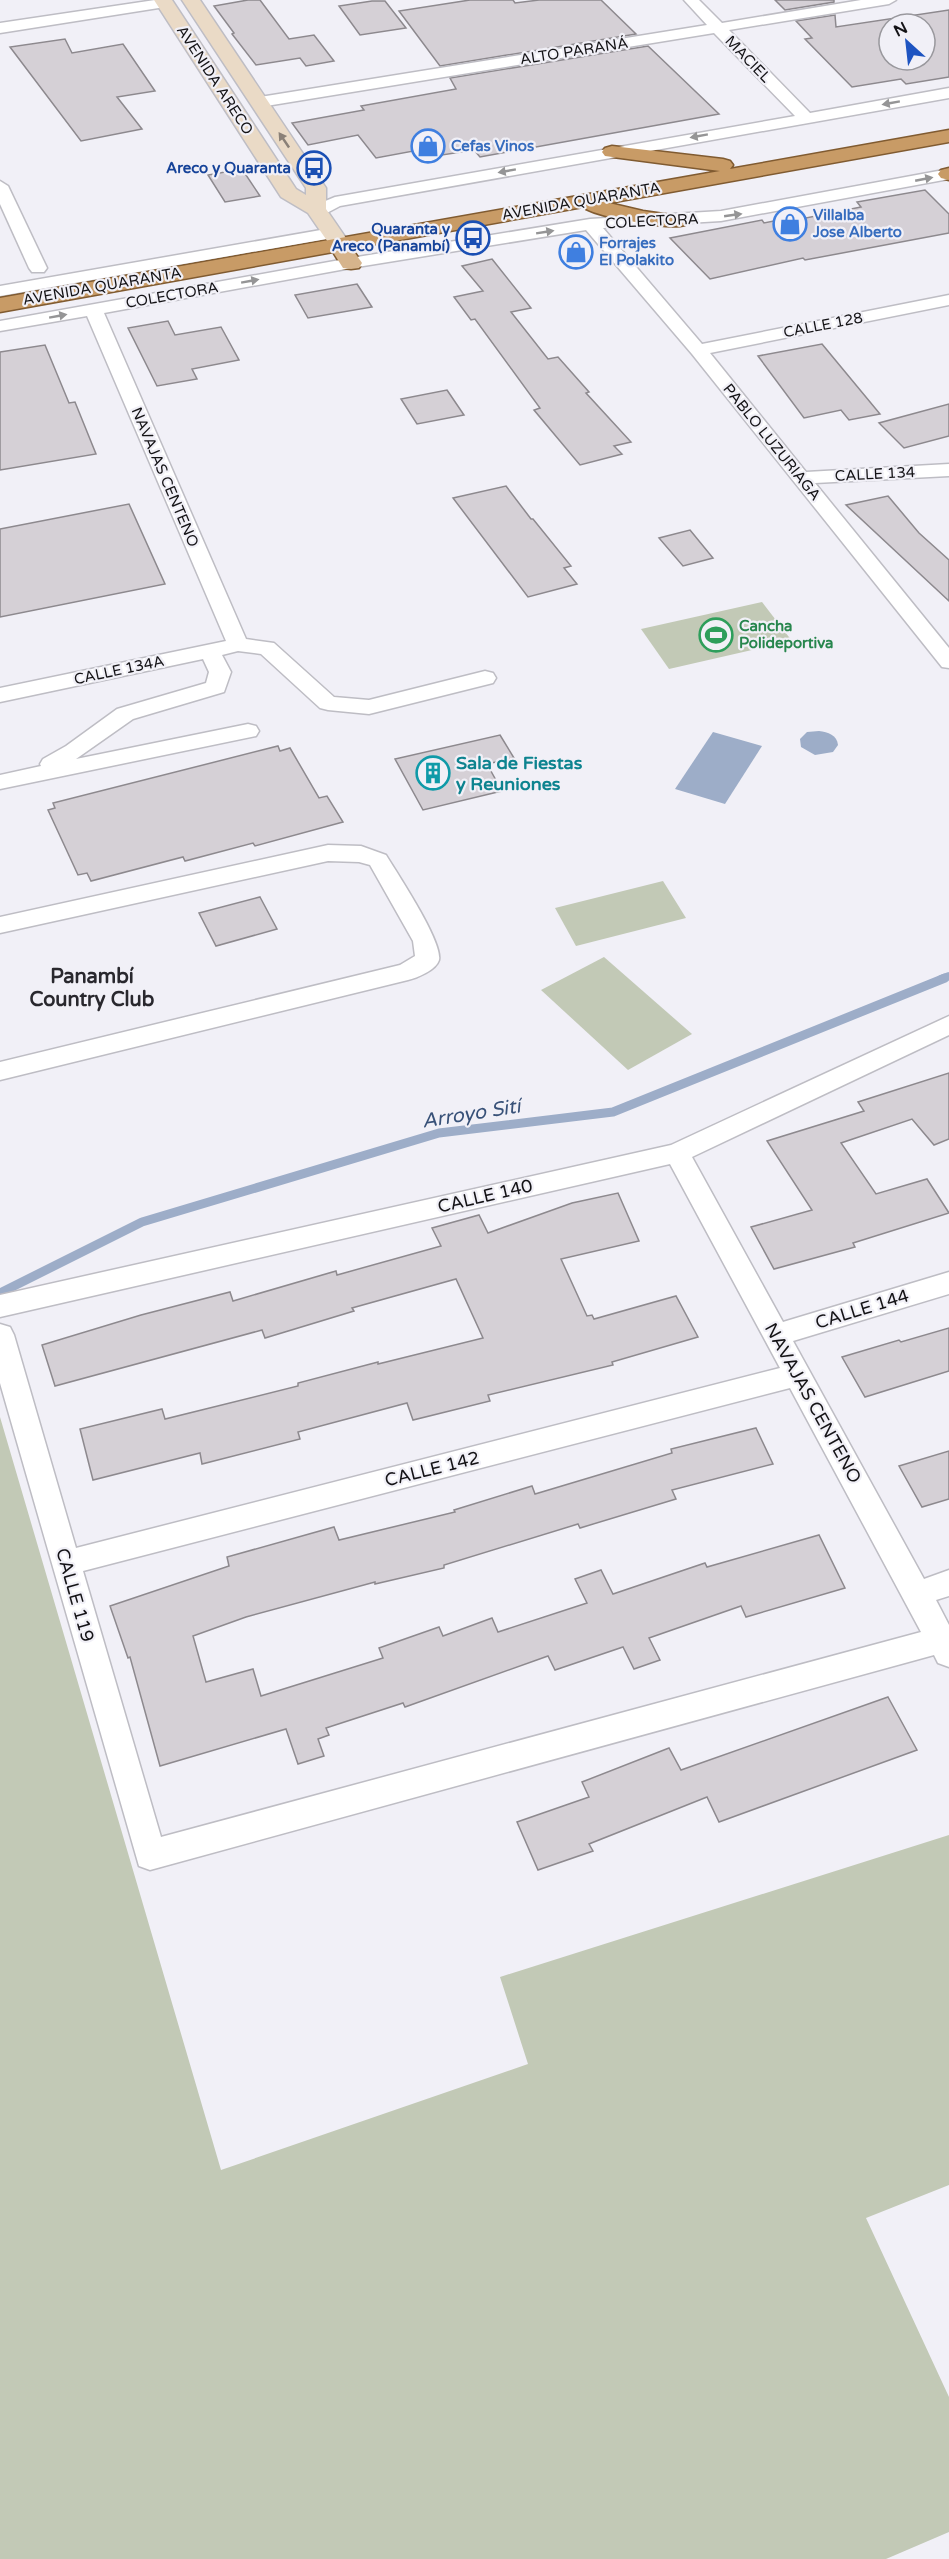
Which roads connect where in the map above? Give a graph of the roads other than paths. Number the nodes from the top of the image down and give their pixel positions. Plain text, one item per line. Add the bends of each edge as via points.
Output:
1 (191, 0) edge
2 (691, 0) edge
3 (889, 0) edge
4 (164, 2) edge
5 (0, 28) edge
6 (718, 28) junction
7 (949, 93) edge
8 (260, 102) junction
9 (805, 117) junction
10 (949, 136) edge
11 (612, 152) junction
12 (776, 166) junction
13 (949, 174) edge
14 (0, 186) edge
15 (579, 202) junction
16 (678, 221) junction
17 (325, 224) junction
18 (590, 224) junction
19 (351, 263) junction
20 (38, 268) junction
21 (0, 274) edge
22 (0, 291) edge
23 (949, 300) edge
24 (0, 305) edge
25 (93, 309) junction
26 (0, 326) edge
27 (698, 350) junction
28 (949, 470) edge
29 (801, 478) junction
30 (238, 645) junction
31 (210, 651) junction
32 (949, 662) edge
33 (485, 678) dead end
34 (0, 695) edge
35 (248, 731) dead end
36 (26, 777) junction
37 (0, 782) edge
38 (0, 925) edge
39 (949, 1025) edge
40 (0, 1071) edge
41 (677, 1153) junction
42 (949, 1282) edge
43 (0, 1306) edge
44 (0, 1335) edge
45 (776, 1335) junction
46 (797, 1375) junction
47 (66, 1563) junction
48 (949, 1582) edge
49 (916, 1594) junction
50 (945, 1647) edge

1 - 8 main road, AVENIDA ARECO
2 - 6 street, MACIEL
3 - 6 street, ALTO PARANÁ
4 - 5 street
4 - 17 main road, AVENIDA ARECO via 288,193
6 - 8 street, ALTO PARANÁ
6 - 9 street, MACIEL
7 -> 9 street, COLECTORA
17 -> 8 main road, AVENIDA ARECO via 316,188
9 -> 11 street, COLECTORA
10 - 12 highway, AVENIDA QUARANTA
11 - 12 highway via 720,165
11 -> 17 street, COLECTORA via 334,202
12 - 15 highway, AVENIDA QUARANTA
16 -> 13 street, COLECTORA via 764,210
14 - 20 street
15 - 16 highway
15 - 17 highway, AVENIDA QUARANTA
16 - 18 street, COLECTORA
17 - 19 main road
17 - 20 street
17 - 22 street, COLECTORA
17 - 24 highway, AVENIDA QUARANTA
19 -> 18 street, COLECTORA
18 - 27 street, PABLO LUZURIAGA
25 -> 19 street, COLECTORA
20 - 21 street
23 - 27 street, CALLE 128
26 -> 25 street, COLECTORA
25 - 30 street, NAVAJAS CENTENO
27 - 29 street, PABLO LUZURIAGA
28 - 29 street, CALLE 134
29 - 32 street, PABLO LUZURIAGA
30 - 31 street, CALLE 134A
30 - 33 street, CALLE 134A via 267,648 328,703 369,707
31 - 34 street, CALLE 134A
31 - 36 street via 220,672 216,687 125,714 74,751
35 - 36 street
36 - 37 street
38 - 40 street via 328,853 361,854 378,860 425,941 427,959 408,972
39 - 41 street, CALLE 140
41 - 43 street, CALLE 140
41 - 45 street, NAVAJAS CENTENO
42 - 45 street, CALLE 144
44 - 47 street, CALLE 119
45 - 46 street, NAVAJAS CENTENO
46 - 47 street, CALLE 142
46 - 49 street, NAVAJAS CENTENO
47 - 50 street, CALLE 119 via 150,1855
48 - 49 street
49 - 50 street, NAVAJAS CENTENO

